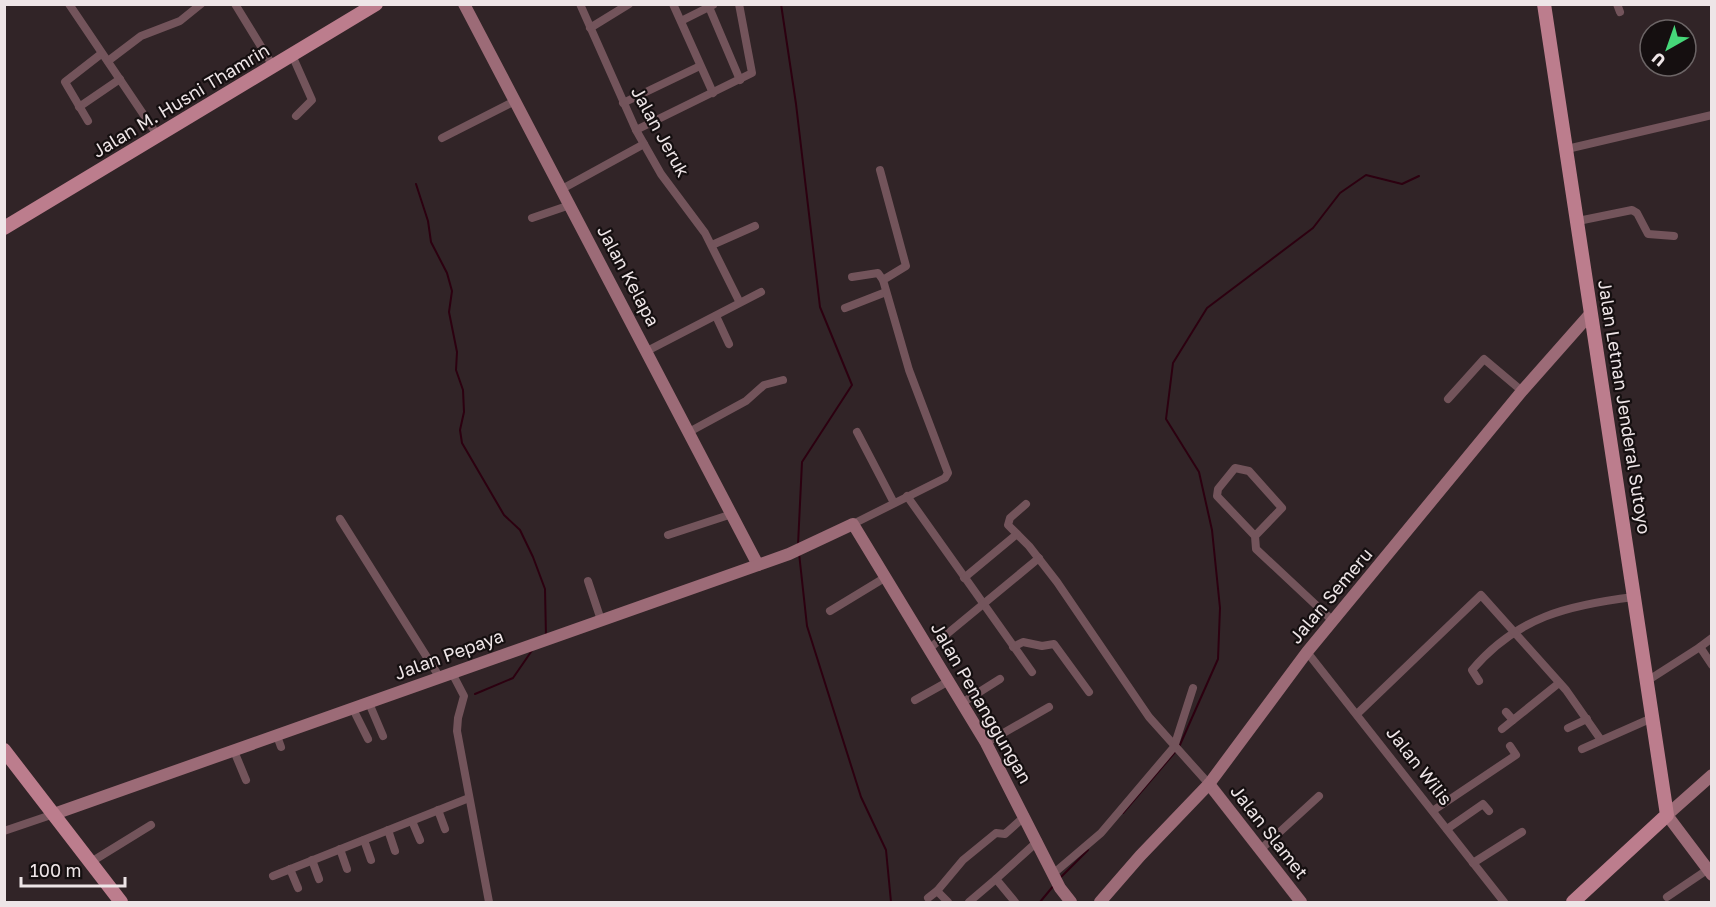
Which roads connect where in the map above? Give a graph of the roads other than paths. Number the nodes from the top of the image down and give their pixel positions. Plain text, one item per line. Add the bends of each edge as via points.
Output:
1 (69, 4) edge
2 (201, 4) edge
3 (235, 4) edge
4 (376, 4) edge
5 (464, 4) edge
6 (580, 4) edge
7 (629, 4) edge
8 (673, 4) edge
9 (739, 4) edge
10 (1544, 4) edge
11 (711, 6) edge
12 (681, 21) junction
13 (590, 28) junction
14 (292, 55) junction
15 (104, 57) junction
16 (273, 66) junction
17 (700, 66) junction
18 (120, 80) junction
19 (740, 80) junction
20 (713, 93) junction
21 (515, 101) junction
22 (623, 102) junction
23 (79, 107) junction
24 (1712, 115) edge
25 (296, 116) dead end
26 (88, 121) dead end
27 (636, 130) junction
28 (158, 136) junction
29 (442, 138) dead end
30 (644, 144) junction
31 (1567, 150) junction
32 (880, 170) dead end
33 (562, 189) junction
34 (570, 205) junction
35 (532, 218) dead end
36 (1578, 221) junction
37 (755, 225) dead end
38 (4, 228) edge
39 (1674, 236) dead end
40 (711, 245) junction
41 (852, 277) dead end
42 (883, 280) junction
43 (761, 292) dead end
44 (886, 292) junction
45 (739, 302) junction
46 (845, 308) dead end
47 (1591, 313) junction
48 (716, 316) junction
49 (729, 344) dead end
50 (647, 351) junction
51 (783, 380) dead end
52 (1522, 391) junction
53 (1448, 399) dead end
54 (689, 432) junction
55 (857, 432) dead end
56 (907, 496) junction
57 (894, 503) junction
58 (1026, 504) dead end
59 (732, 514) junction
60 (340, 519) dead end
61 (853, 524) junction
62 (1017, 534) junction
63 (668, 535) dead end
64 (1255, 536) junction
65 (1039, 558) junction
66 (758, 565) junction
67 (886, 577) junction
68 (964, 578) junction
69 (588, 581) dead end
70 (1634, 597) junction
71 (983, 606) junction
72 (830, 611) dead end
73 (601, 620) junction
74 (1333, 621) junction
75 (1513, 631) junction
76 (1712, 638) edge
77 (1013, 647) junction
78 (1700, 647) junction
79 (930, 648) junction
80 (1307, 651) junction
81 (1712, 665) edge
82 (1032, 672) dead end
83 (452, 673) junction
84 (440, 678) junction
85 (1000, 679) dead end
86 (949, 681) junction
87 (1479, 681) dead end
88 (1647, 681) junction
89 (1559, 683) junction
90 (1193, 688) dead end
91 (1089, 692) dead end
92 (915, 700) dead end
93 (369, 703) junction
94 (962, 703) junction
95 (1049, 707) dead end
96 (353, 709) junction
97 (1506, 712) dead end
98 (1357, 714) junction
99 (1652, 718) junction
100 (1587, 719) junction
101 (1513, 720) junction
102 (1502, 729) dead end
103 (1568, 729) dead end
104 (383, 736) dead end
105 (368, 739) dead end
106 (1601, 740) junction
107 (986, 743) junction
108 (1510, 746) dead end
109 (1176, 749) junction
110 (1582, 749) dead end
111 (4, 750) edge
112 (234, 751) junction
113 (1712, 775) edge
114 (246, 780) dead end
115 (1209, 784) junction
116 (1663, 788) junction
117 (1319, 796) dead end
118 (469, 798) junction
119 (438, 810) junction
120 (1434, 810) junction
121 (1489, 811) dead end
122 (54, 814) junction
123 (1667, 815) junction
124 (1025, 816) junction
125 (412, 821) junction
126 (151, 825) dead end
127 (445, 829) dead end
128 (1447, 829) junction
129 (388, 830) junction
130 (4, 831) edge
131 (1522, 832) dead end
132 (1649, 833) junction
133 (364, 840) junction
134 (420, 840) dead end
135 (1038, 841) junction
136 (340, 849) junction
137 (395, 850) dead end
138 (1260, 850) junction
139 (312, 860) junction
140 (371, 860) dead end
141 (91, 862) junction
142 (1473, 863) junction
143 (290, 869) junction
144 (347, 869) dead end
145 (1709, 872) edge
146 (273, 876) dead end
147 (320, 879) dead end
148 (996, 879) junction
149 (1056, 879) junction
150 (298, 888) dead end
151 (937, 891) junction
152 (1667, 897) dead end
153 (928, 898) dead end
154 (121, 903) edge
155 (489, 903) edge
156 (948, 903) edge
157 (969, 903) edge
158 (1015, 903) edge
159 (1071, 903) edge
160 (1100, 903) edge
161 (1301, 903) edge
162 (1504, 903) edge
163 (1573, 903) edge

1 - 15 street
2 - 15 street via 180,21 141,36
3 - 16 street
4 - 14 main road, Jalan M. Husni Thamrin
5 - 21 street, Jalan Kelapa
6 - 13 street, Jalan Jeruk
7 - 13 street
8 - 12 street
9 - 19 street via 753,69
10 - 31 main road, Jalan Letnan Jenderal Sutoyo
11 - 12 street
11 - 19 street
12 - 17 street
13 - 22 street, Jalan Jeruk
14 - 16 main road, Jalan M. Husni Thamrin
14 - 25 street via 312,100
15 - 18 street
15 - 23 street via 65,81
16 - 28 main road, Jalan M. Husni Thamrin
17 - 20 street
17 - 22 street
18 - 23 street
18 - 28 street
19 - 20 street
20 - 27 street
21 - 29 street
21 - 33 street, Jalan Kelapa
22 - 27 street, Jalan Jeruk
23 - 26 street
24 - 31 street
27 - 30 street, Jalan Jeruk
28 - 38 main road, Jalan M. Husni Thamrin
30 - 33 street
30 - 40 street, Jalan Jeruk
31 - 36 main road, Jalan Letnan Jenderal Sutoyo
32 - 42 street via 906,266
33 - 34 street, Jalan Kelapa
34 - 35 street
34 - 50 street, Jalan Kelapa
36 - 39 street via 1632,210 1648,234
36 - 47 main road, Jalan Letnan Jenderal Sutoyo
37 - 40 street
40 - 45 street, Jalan Jeruk
41 - 42 street via 878,273
42 - 44 street
43 - 45 street
44 - 46 street
44 - 56 street via 912,380 948,471 945,478
45 - 48 street
47 - 52 street, Jalan Semeru
47 - 70 main road, Jalan Letnan Jenderal Sutoyo
48 - 49 street
48 - 50 street
50 - 54 street, Jalan Kelapa
51 - 54 street via 764,385 746,402
52 - 53 street via 1484,359
52 - 74 street, Jalan Semeru
54 - 59 street, Jalan Kelapa
55 - 57 street
56 - 57 street
56 - 68 street
57 - 61 street
58 - 62 street via 1008,521
59 - 63 street
59 - 66 street, Jalan Kelapa
60 - 84 street
61 - 66 street, Jalan Pepaya
61 - 67 street, Jalan Penanggungan
62 - 65 street
62 - 68 street
64 - 64 street via 1282,508 1249,471 1235,468 1217,496
64 - 74 street via 1256,549
65 - 71 street
65 - 109 street via 1137,700
66 - 73 street, Jalan Pepaya
67 - 72 street
67 - 79 street, Jalan Penanggungan
68 - 71 street
69 - 73 street
70 - 75 street via 1563,610
70 - 88 main road, Jalan Letnan Jenderal Sutoyo
71 - 77 street
71 - 79 street
73 - 83 street, Jalan Pepaya
74 - 80 street, Jalan Semeru
75 - 87 street via 1472,670
75 - 89 street
75 - 98 street via 1480,596
76 - 78 street
77 - 82 street
77 - 91 street via 1023,642 1054,644
78 - 81 street
78 - 88 street
79 - 86 street, Jalan Penanggungan
80 - 98 street, Jalan Wilis
80 - 115 street, Jalan Semeru
83 - 84 street, Jalan Pepaya
83 - 118 street via 464,696 457,728
84 - 93 street, Jalan Pepaya
85 - 94 street
86 - 92 street
86 - 94 street, Jalan Penanggungan
88 - 99 main road, Jalan Letnan Jenderal Sutoyo
89 - 100 street
89 - 101 street
90 - 109 street
93 - 96 street, Jalan Pepaya
93 - 104 street
94 - 107 street, Jalan Penanggungan
95 - 107 street
96 - 105 street
96 - 112 street, Jalan Pepaya via 279,741
97 - 101 street
98 - 120 street, Jalan Wilis
99 - 106 street
99 - 116 main road, Jalan Letnan Jenderal Sutoyo
100 - 103 street
100 - 106 street
101 - 102 street
106 - 110 street
107 - 124 street, Jalan Penanggungan
108 - 120 street via 1516,754
109 - 115 street
109 - 149 street
111 - 122 main road
112 - 114 street
112 - 122 street, Jalan Pepaya
113 - 123 street
115 - 138 street, Jalan Slamet
115 - 160 street, Jalan Semeru
116 - 123 main road, Jalan Letnan Jenderal Sutoyo
116 - 132 main road
117 - 138 street
118 - 119 street
118 - 155 street
119 - 125 street
119 - 127 street
120 - 128 street, Jalan Wilis
121 - 128 street via 1483,804
122 - 130 street
122 - 141 main road
123 - 132 main road
123 - 145 street
124 - 135 street, Jalan Penanggungan
124 - 151 street via 1005,834 996,833 974,850
125 - 129 street
125 - 134 street
126 - 141 street
128 - 142 street, Jalan Wilis
129 - 133 street
129 - 137 street
131 - 142 street
132 - 163 main road
133 - 136 street
133 - 140 street
135 - 148 street
135 - 149 street, Jalan Penanggungan
136 - 139 street
136 - 144 street
138 - 161 street, Jalan Slamet
139 - 143 street
139 - 147 street
141 - 154 main road
142 - 162 street, Jalan Wilis
143 - 146 street
143 - 150 street
145 - 152 street
148 - 157 street
148 - 158 street
149 - 159 street, Jalan Penanggungan
151 - 153 street
151 - 156 street

